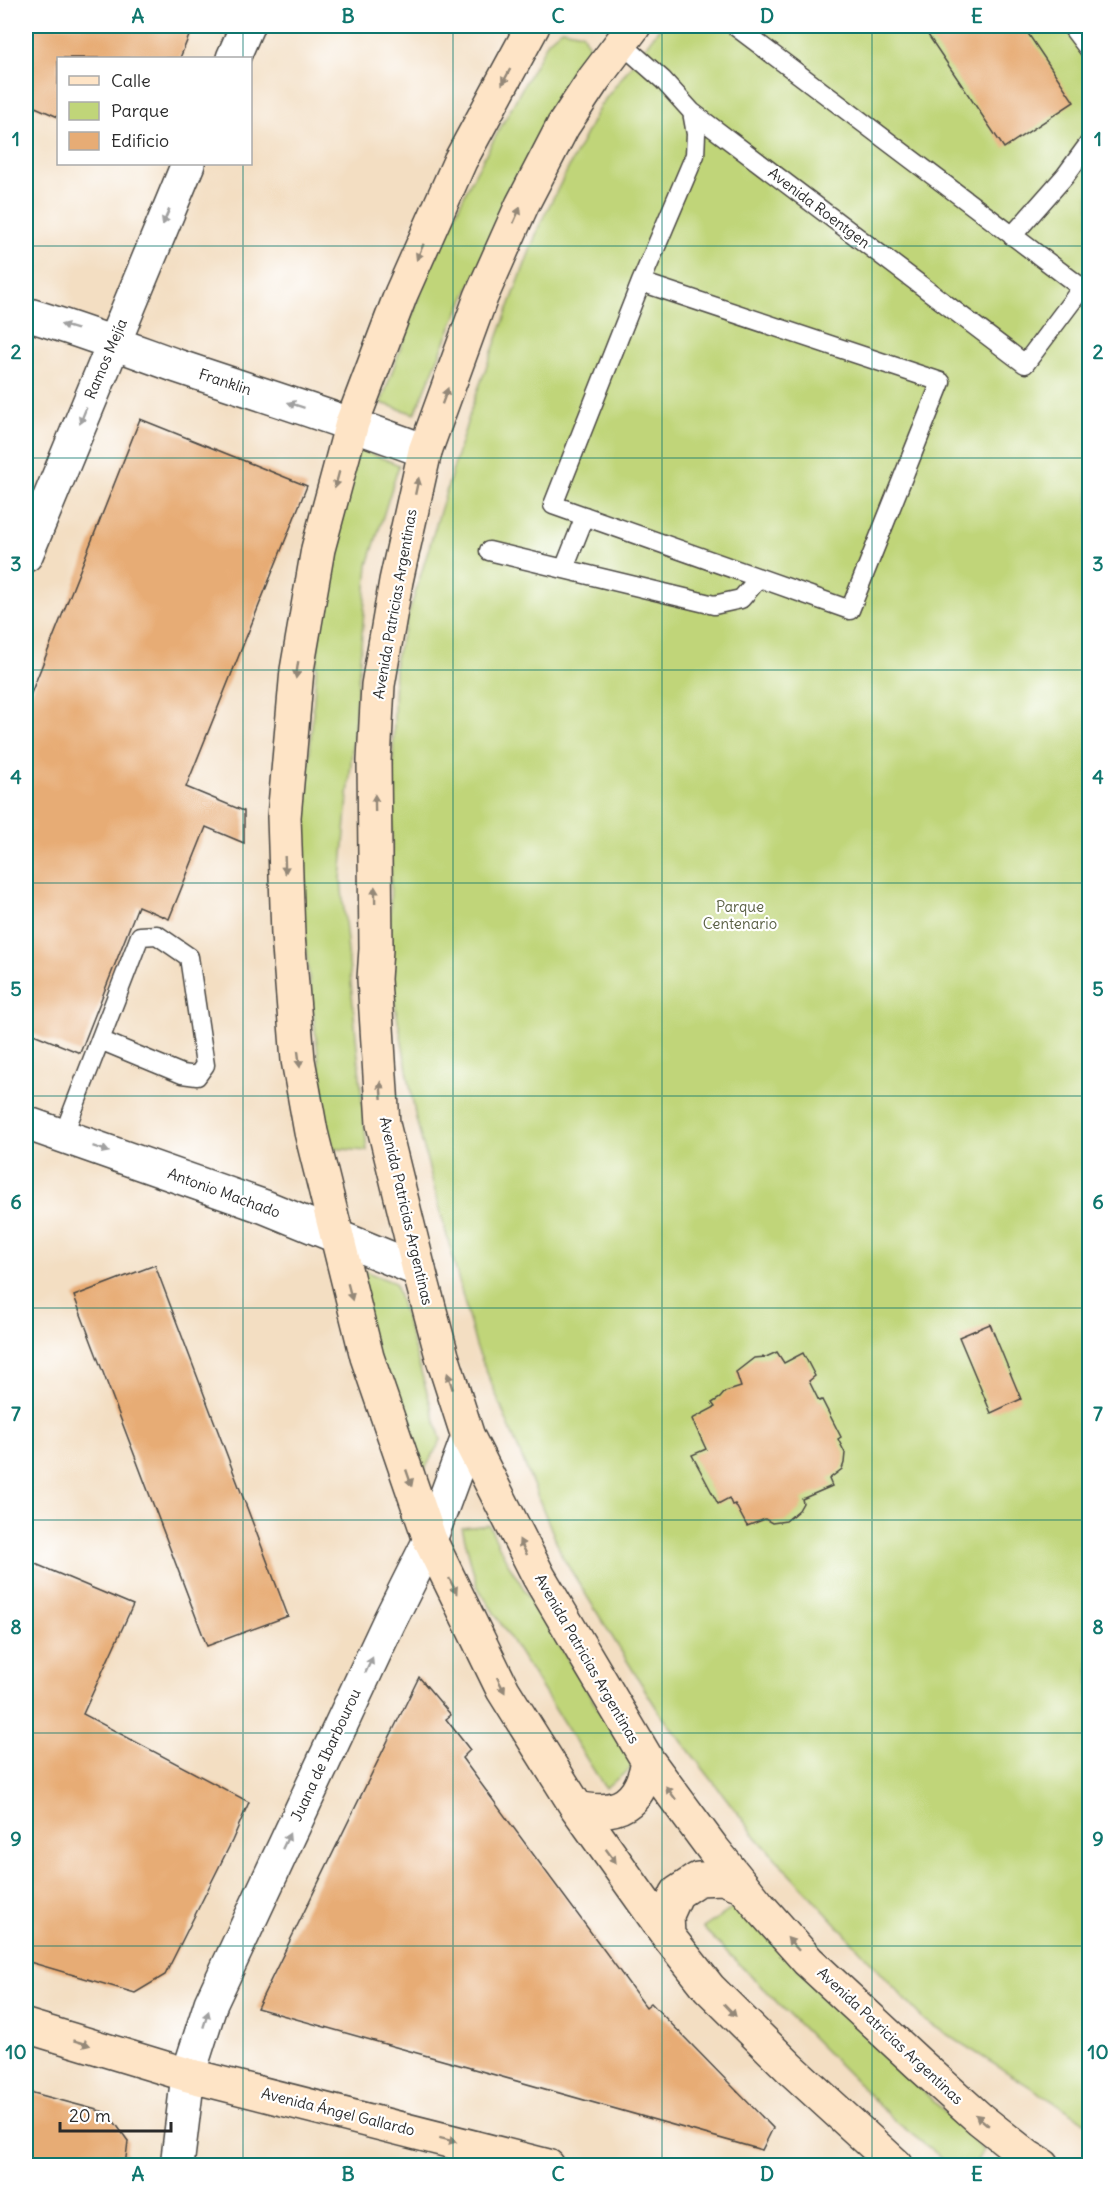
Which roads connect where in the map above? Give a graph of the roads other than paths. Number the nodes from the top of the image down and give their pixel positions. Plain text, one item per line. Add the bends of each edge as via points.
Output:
1 (247, 26) edge
2 (533, 26) edge
3 (735, 26) edge
4 (1071, 26) edge
5 (627, 34) edge
6 (1089, 51) edge
7 (233, 57) edge
8 (692, 112) junction
9 (1089, 142) edge
10 (188, 165) edge
11 (1012, 236) junction
12 (641, 282) junction
13 (26, 314) edge
14 (113, 342) junction
15 (352, 423) junction
16 (424, 451) junction
17 (585, 516) junction
18 (489, 551) dead end
19 (26, 555) edge
20 (564, 569) junction
21 (759, 578) junction
22 (100, 1040) junction
23 (26, 1123) edge
24 (63, 1136) junction
25 (335, 1235) junction
26 (419, 1270) junction
27 (468, 1437) junction
28 (430, 1540) junction
29 (648, 1761) junction
30 (577, 1808) junction
31 (741, 1885) junction
32 (668, 1936) junction
33 (26, 2026) edge
34 (188, 2075) junction
35 (1032, 2163) edge
36 (177, 2166) edge
37 (548, 2166) edge
38 (897, 2166) edge

1 - 7 street
2 -> 15 main road via 460,161 401,294
3 - 11 lane
4 - 6 lane
5 - 8 lane, Avenida Roentgen
16 -> 5 main road, Avenida Patricias Argentinas via 481,297 522,205 562,126
8 - 11 lane, Avenida Roentgen via 1025,364 1082,288
8 - 12 lane via 695,155
9 - 11 lane
10 -> 14 street, Ramos Mejía
12 - 17 lane via 553,505
12 - 21 lane via 941,382 850,610
14 -> 13 street, Franklin
15 -> 14 street, Franklin
14 -> 19 street, Ramos Mejía
15 - 16 street, Franklin
15 -> 25 main road via 318,549 297,670 284,817 298,1060 310,1132
26 -> 16 main road, Avenida Patricias Argentinas via 383,1124 374,979 374,761 378,686
17 - 20 lane
17 - 21 lane
18 - 20 lane
20 - 21 lane via 714,605 741,599
22 - 22 lane via 140,936 157,936 189,957 205,1065 197,1076 182,1074
22 - 24 lane
23 - 24 street, Antonio Machado
24 -> 25 street, Antonio Machado
25 - 26 street, Antonio Machado
25 -> 28 main road via 367,1357
27 -> 26 main road, Avenida Patricias Argentinas
27 - 28 street, Juana de Ibarbourou
29 -> 27 main road, Avenida Patricias Argentinas via 539,1577
28 -> 30 main road via 503,1690
34 -> 28 street, Juana de Ibarbourou via 211,2003
29 - 30 main road via 644,1780 634,1797 619,1808 598,1812
31 -> 29 main road, Avenida Patricias Argentinas
30 -> 32 main road
31 - 32 main road via 723,1878 698,1879 677,1893 667,1915
35 -> 31 main road, Avenida Patricias Argentinas via 808,1961
32 -> 38 main road via 709,1988 751,2031
33 -> 34 main road, Avenida Ángel Gallardo
34 - 36 street, Juana de Ibarbourou
34 -> 37 main road, Avenida Ángel Gallardo

